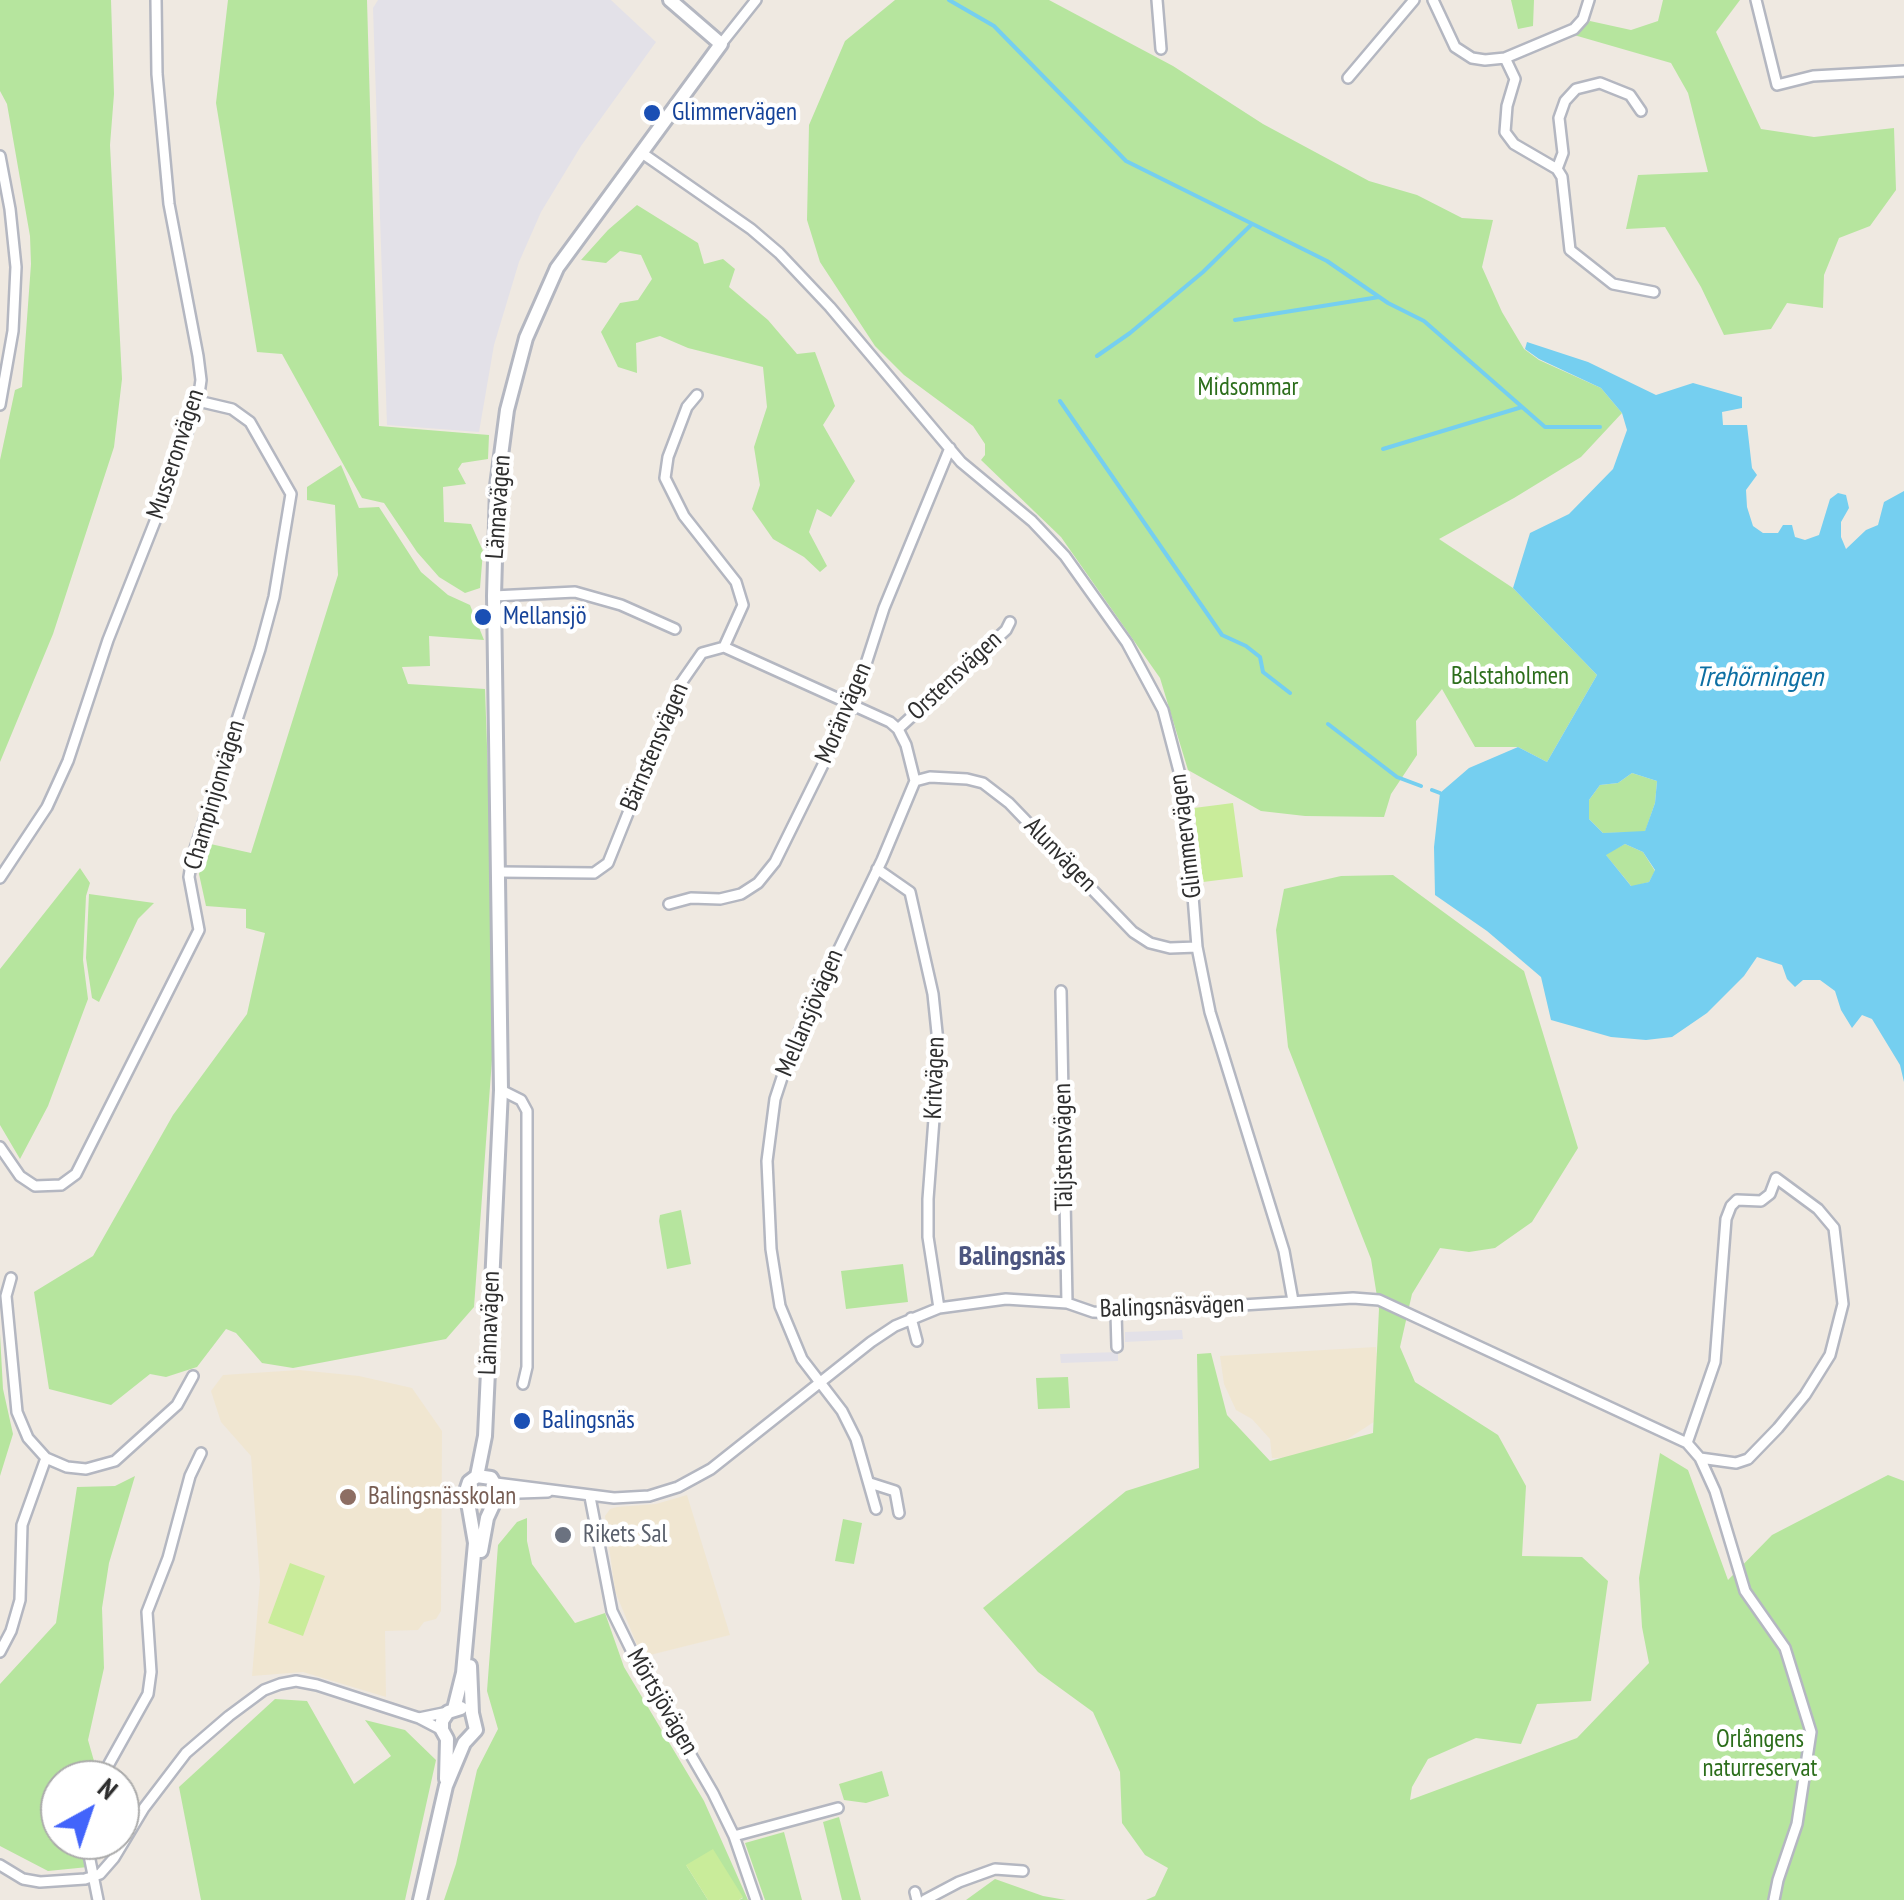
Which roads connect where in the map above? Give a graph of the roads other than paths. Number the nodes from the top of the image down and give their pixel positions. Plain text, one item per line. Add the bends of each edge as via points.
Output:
1 (156, 0) edge
2 (670, 0) edge
3 (756, 0) edge
4 (1157, 0) edge
5 (1414, 0) edge
6 (1433, 0) edge
7 (1589, 0) edge
8 (1756, 0) edge
9 (721, 44) junction
10 (1160, 49) dead end
11 (1505, 58) junction
12 (1904, 71) edge
13 (1348, 78) dead end
14 (1641, 111) dead end
15 (642, 153) junction
16 (0, 156) edge
17 (1557, 169) junction
18 (1654, 292) dead end
19 (697, 395) dead end
20 (0, 400) edge
21 (198, 401) junction
22 (950, 448) junction
23 (494, 596) junction
24 (1010, 622) dead end
25 (674, 629) dead end
26 (724, 647) junction
27 (853, 704) junction
28 (898, 729) junction
29 (915, 782) junction
30 (877, 869) junction
31 (500, 872) junction
32 (0, 878) edge
33 (669, 904) dead end
34 (1198, 947) junction
35 (1061, 991) dead end
36 (501, 1090) junction
37 (0, 1147) edge
38 (11, 1278) dead end
39 (1294, 1301) junction
40 (1067, 1303) junction
41 (939, 1308) junction
42 (1116, 1314) junction
43 (911, 1318) junction
44 (918, 1341) dead end
45 (1117, 1347) dead end
46 (193, 1376) dead end
47 (820, 1382) junction
48 (523, 1384) dead end
49 (1688, 1443) junction
50 (201, 1452) dead end
51 (46, 1458) junction
52 (1700, 1458) junction
53 (488, 1479) junction
54 (870, 1483) junction
55 (566, 1492) junction
56 (590, 1497) junction
57 (495, 1502) junction
58 (470, 1503) junction
59 (876, 1510) dead end
60 (899, 1514) dead end
61 (0, 1652) edge
62 (451, 1710) junction
63 (472, 1713) junction
64 (419, 1718) junction
65 (444, 1735) junction
66 (464, 1743) junction
67 (112, 1760) edge
68 (446, 1786) junction
69 (838, 1808) dead end
70 (734, 1836) junction
71 (89, 1860) edge
72 (0, 1865) edge
73 (1022, 1871) dead end
74 (92, 1878) junction
75 (98, 1900) edge
76 (420, 1900) edge
77 (756, 1900) edge
78 (925, 1900) edge
79 (1774, 1900) edge

1 - 21 street, Musseronvägen via 168,204 198,356
2 - 9 main road
3 - 9 street, Lännavägen
4 - 10 street
5 - 13 street
6 - 11 street via 1455,46 1472,58
7 - 11 street via 1580,24
8 - 12 street via 1777,85 1813,76
9 - 15 main road, Lännavägen
11 - 17 street via 1514,79 1505,132
14 - 17 street via 1630,94 1600,84 1576,89 1558,118 1563,153
15 - 22 street, Glimmervägen via 778,253
15 - 23 main road, Lännavägen via 558,268 526,338 498,486
16 - 20 street via 16,267
17 - 18 street via 1570,250 1614,284
19 - 26 street via 687,406 666,478 684,516 736,582 744,605
21 - 32 street, Musseronvägen via 68,762
21 - 37 street, Champinjonvägen via 240,412 291,494 260,649 188,876 199,930 76,1174 61,1185 35,1186
22 - 27 street, Moränvägen via 884,608
22 - 34 street, Glimmervägen via 1065,556 1127,643 1164,710 1185,794
23 - 25 street via 575,592
23 - 31 main road, Lännavägen
24 - 28 street, Orstensvägen
26 - 27 street
26 - 31 street, Bärnstensvägen via 702,653 689,667 608,862 594,873
27 - 28 street
27 - 33 street, Moränvägen via 764,877 735,896
28 - 29 street
29 - 30 street, Mellansjövägen
29 - 34 street, Alunvägen via 930,777 983,783 1132,932 1150,944
30 - 41 street, Kritvägen via 910,892 934,994 938,1052 928,1237
30 - 47 street, Mellansjövägen via 793,1044 775,1099 767,1160 780,1306
31 - 36 main road, Lännavägen
34 - 39 street, Glimmervägen via 1210,1012
35 - 40 street, Täljstensvägen
36 - 48 street, Lännavägen via 521,1100 527,1112
36 - 53 main road, Lännavägen
38 - 51 street via 6,1296 16,1412
39 - 42 street, Balingsnäsvägen
39 - 49 street, Balingsnäsvägen via 1379,1300
40 - 41 street, Balingsnäsvägen via 1006,1299
40 - 42 street, Balingsnäsvägen
41 - 43 street, Balingsnäsvägen
42 - 45 street
43 - 44 street
43 - 47 street, Balingsnäsvägen
46 - 51 street via 177,1405 116,1461 86,1469
47 - 54 street, Mellansjövägen via 851,1428
47 - 56 street, Balingsnäsvägen via 690,1481 649,1496
49 - 52 street, Balingsnäsvägen
49 - 52 street via 1715,1362 1726,1219 1738,1200 1761,1201 1770,1194 1776,1178 1834,1228 1843,1304 1830,1355 1805,1395 1748,1458
50 - 67 street via 147,1612 148,1694
51 - 61 street via 22,1526 20,1600
52 - 79 street, Balingsnäsvägen via 1745,1591 1785,1648 1810,1732 1797,1824
53 - 55 street, Balingsnäsvägen
53 - 57 main road, Lännavägen
53 - 58 main road, Lännavägen via 467,1486
54 - 59 street, Mellansjövägen
54 - 60 street, Mellansjövägen via 895,1491
55 - 56 street, Balingsnäsvägen
55 - 57 street, Balingsnäsvägen via 519,1493
56 - 70 street, Mörtsjövägen via 612,1611
57 - 58 main road via 482,1508
57 - 63 main road, Lännavägen via 482,1542
58 - 62 main road, Lännavägen via 475,1543 463,1673
62 - 63 main road
62 - 64 street
62 - 65 main road, Lännavägen via 443,1718
63 - 66 main road, Lännavägen via 476,1730
64 - 65 street
64 - 74 street via 303,1682 264,1690 186,1753 108,1866
65 - 66 main road
65 - 68 main road, Lännavägen
66 - 68 main road, Lännavägen
68 - 76 main road, Lännavägen
69 - 70 street
70 - 77 street, Mörtsjövägen
71 - 74 street
72 - 74 street via 40,1882
73 - 78 street via 996,1869
74 - 75 street

